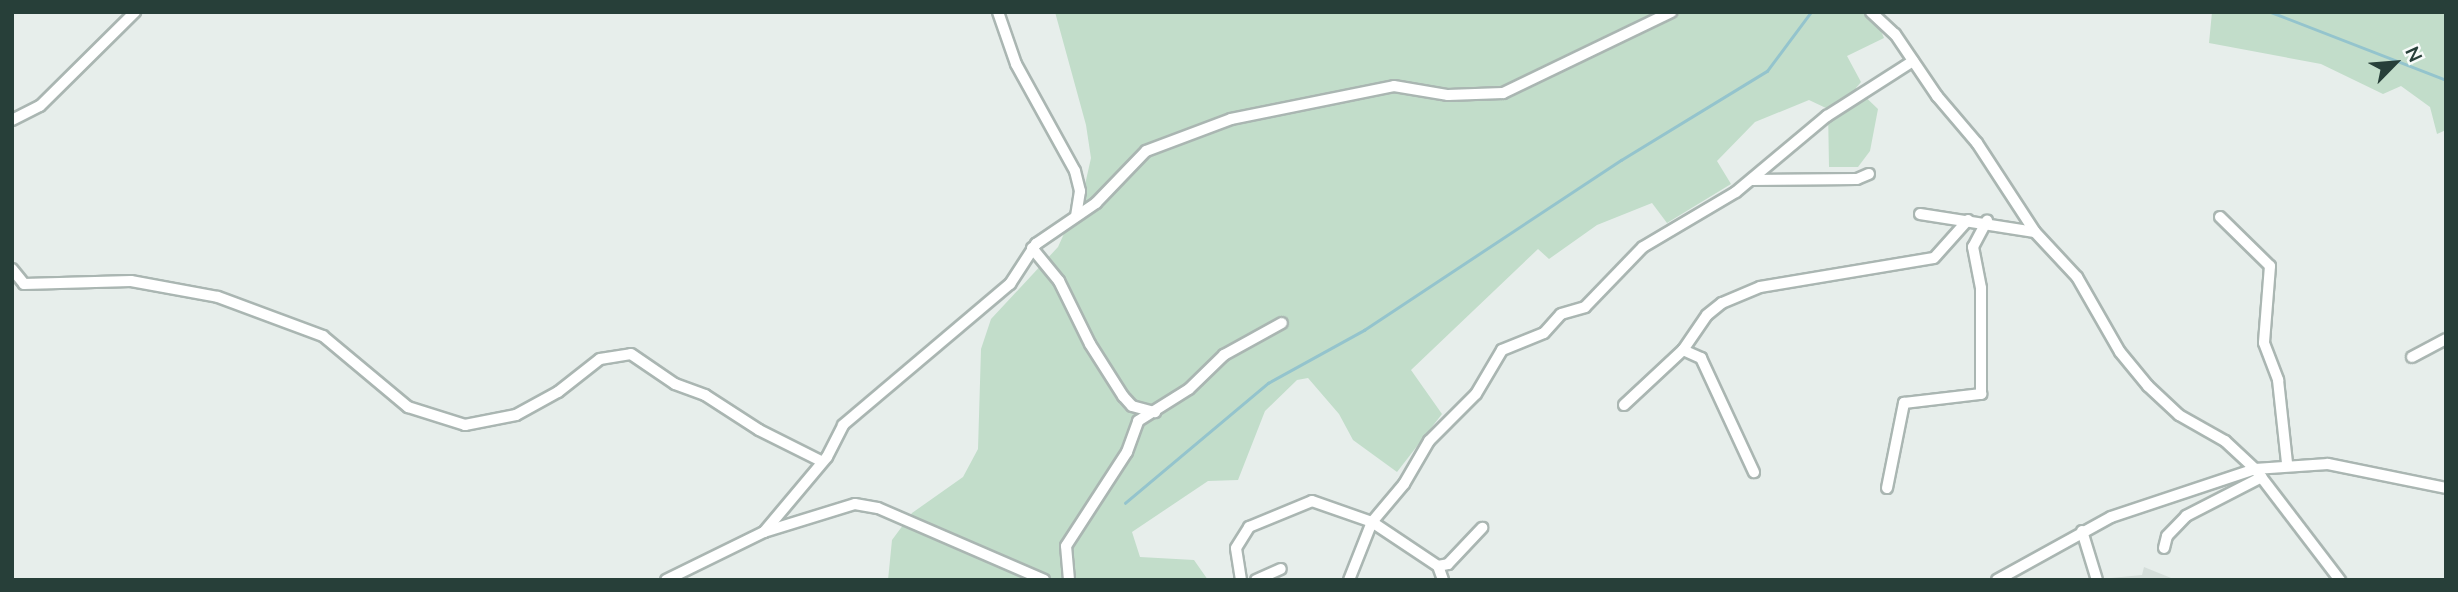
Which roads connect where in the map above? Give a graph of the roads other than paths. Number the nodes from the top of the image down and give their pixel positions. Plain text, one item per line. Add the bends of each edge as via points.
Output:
1 (135, 12) edge
2 (998, 12) edge
3 (1671, 12) edge
4 (1871, 12) edge
5 (1913, 61) junction
6 (12, 120) edge
7 (1869, 174) dead end
8 (1751, 180) junction
9 (1920, 214) dead end
10 (1076, 215) junction
11 (2220, 217) dead end
12 (1968, 220) junction
13 (1987, 221) junction
14 (2035, 232) junction
15 (1032, 248) junction
16 (12, 269) edge
17 (1282, 323) dead end
18 (2446, 339) edge
19 (1683, 350) junction
20 (2412, 356) dead end
21 (1624, 405) dead end
22 (1155, 412) junction
23 (821, 461) junction
24 (2287, 463) junction
25 (1754, 472) dead end
26 (2258, 473) junction
27 (1887, 488) dead end
28 (2446, 488) edge
29 (1372, 522) junction
30 (1482, 528) dead end
31 (2082, 531) junction
32 (764, 532) junction
33 (2164, 548) dead end
34 (1438, 566) junction
35 (1281, 569) dead end
36 (666, 580) edge
37 (1044, 580) edge
38 (1069, 580) edge
39 (1241, 580) edge
40 (1256, 580) edge
41 (1349, 580) edge
42 (1443, 580) edge
43 (1997, 580) edge
44 (2097, 580) edge
45 (2340, 580) edge

1 - 6 street via 40,106
2 - 10 street via 1016,64 1075,171 1080,191
3 - 10 street via 1503,93 1448,95 1400,85 1218,123 1146,151 1096,203
4 - 5 street via 1895,34
5 - 8 street via 1827,116
5 - 14 street via 1977,143
7 - 8 street via 1857,179
8 - 29 street via 1643,247 1585,307 1561,314 1544,333 1502,350 1489,365 1476,394 1429,441 1405,484
9 - 12 street
10 - 15 street
11 - 24 street via 2270,267 2264,343 2278,380
12 - 13 street
12 - 19 street via 1934,258 1760,287 1723,303 1707,315
13 - 14 street
13 - 27 street via 1973,247 1982,294 1981,394 1903,403
14 - 26 street via 2077,277 2120,352 2148,386 2179,415 2225,441
15 - 22 street via 1064,288 1095,353 1123,396 1132,407
15 - 23 street via 1010,285 843,425
16 - 23 street via 24,284 131,281 218,297 323,336 408,407 465,425 516,415 558,392 600,359 631,354 676,384 705,395 759,430
17 - 22 street via 1224,355
18 - 20 street
19 - 21 street
19 - 25 street via 1701,358
22 - 38 street via 1138,421 1127,452 1066,546
23 - 32 street
24 - 26 street
24 - 28 street via 2328,464
26 - 31 street via 2176,493
26 - 33 street via 2186,516 2167,536
26 - 45 street
29 - 34 street
29 - 39 street via 1312,501 1262,519 1249,527 1236,548
29 - 41 street
30 - 34 street via 1448,564
31 - 43 street
31 - 44 street
32 - 36 street
32 - 37 street via 855,500
34 - 42 street
35 - 40 street

